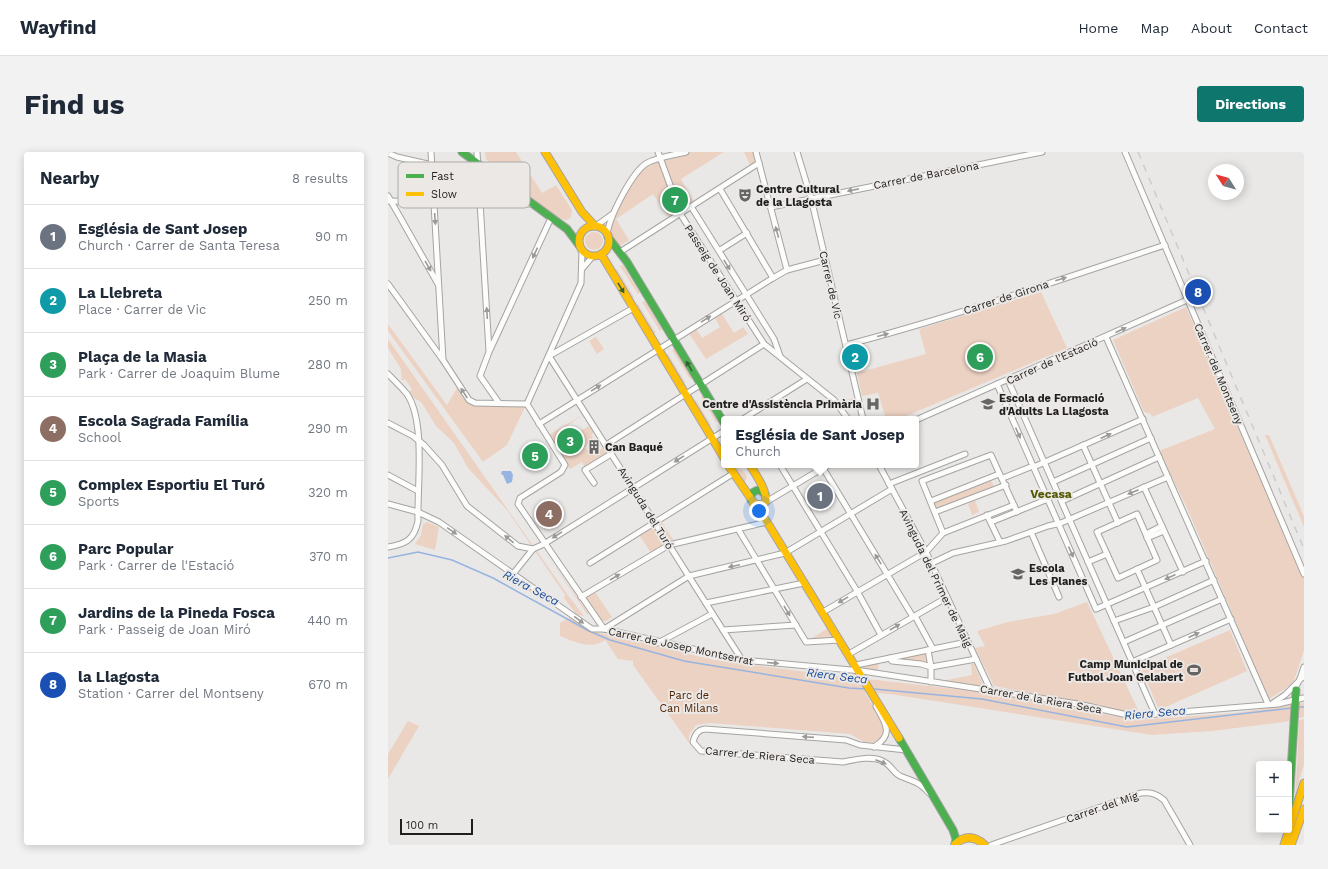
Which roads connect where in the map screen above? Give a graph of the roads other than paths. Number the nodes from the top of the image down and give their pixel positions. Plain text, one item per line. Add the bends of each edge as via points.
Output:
1 (388, 152) edge
2 (431, 152) edge
3 (462, 152) edge
4 (477, 152) edge
5 (545, 152) edge
6 (658, 152) edge
7 (686, 152) edge
8 (756, 152) edge
9 (797, 152) edge
10 (1042, 152) edge
11 (1125, 152) edge
12 (661, 159) junction
13 (419, 162) edge
14 (432, 162) edge
15 (477, 162) edge
16 (478, 162) edge
17 (759, 163) junction
18 (720, 189) junction
19 (811, 198) junction
20 (389, 199) edge
21 (532, 204) edge
22 (771, 207) junction
23 (434, 208) edge
24 (480, 208) edge
25 (692, 208) junction
26 (614, 211) junction
27 (582, 212) junction
28 (681, 215) junction
29 (551, 218) junction
30 (595, 226) junction
31 (567, 230) junction
32 (584, 230) junction
33 (746, 233) junction
34 (608, 236) junction
35 (1164, 245) junction
36 (581, 248) junction
37 (720, 250) dead end
38 (620, 252) junction
39 (601, 254) junction
40 (594, 256) junction
41 (826, 260) junction
42 (582, 269) junction
43 (787, 270) junction
44 (773, 278) junction
45 (388, 284) edge
46 (439, 285) junction
47 (746, 294) junction
48 (736, 300) junction
49 (1187, 300) junction
50 (633, 307) junction
51 (1106, 337) junction
52 (673, 339) junction
53 (764, 344) junction
54 (846, 345) junction
55 (658, 349) junction
56 (489, 352) junction
57 (549, 356) junction
58 (780, 356) junction
59 (443, 360) junction
60 (388, 374) edge
61 (807, 379) junction
62 (1008, 380) junction
63 (997, 384) junction
64 (700, 385) junction
65 (686, 394) junction
66 (577, 400) junction
67 (499, 402) junction
68 (527, 404) junction
69 (752, 416) edge
70 (846, 416) edge
71 (862, 416) edge
72 (721, 418) edge
73 (919, 419) edge
74 (1143, 419) junction
75 (388, 423) edge
76 (539, 424) junction
77 (721, 433) edge
78 (712, 438) junction
79 (1151, 438) junction
80 (419, 440) junction
81 (606, 444) junction
82 (1084, 446) junction
83 (721, 453) edge
84 (611, 454) junction
85 (966, 454) dead end
86 (1159, 457) junction
87 (953, 459) junction
88 (1045, 463) junction
89 (1092, 464) junction
90 (1033, 466) junction
91 (730, 468) edge
92 (752, 468) edge
93 (782, 468) edge
94 (822, 468) edge
95 (826, 468) edge
96 (881, 468) edge
97 (956, 468) junction
98 (734, 473) junction
99 (388, 475) edge
100 (1001, 476) junction
101 (1168, 477) junction
102 (1053, 482) junction
103 (594, 483) dead end
104 (1100, 483) junction
105 (1006, 485) junction
106 (793, 486) junction
107 (633, 487) junction
108 (891, 487) junction
109 (1144, 487) junction
110 (418, 491) junction
111 (765, 494) junction
112 (1048, 499) junction
113 (930, 501) junction
114 (1062, 501) junction
115 (752, 502) junction
116 (1109, 502) junction
117 (764, 503) junction
118 (388, 504) edge
119 (1014, 505) junction
120 (418, 512) junction
121 (935, 512) junction
122 (1017, 512) junction
123 (850, 515) junction
124 (988, 515) junction
125 (1070, 520) junction
126 (767, 521) junction
127 (654, 522) junction
128 (991, 522) junction
129 (1118, 523) junction
130 (1058, 524) junction
131 (738, 529) junction
132 (1163, 529) junction
133 (1031, 532) junction
134 (820, 533) junction
135 (943, 534) junction
136 (1146, 536) junction
137 (1000, 542) junction
138 (544, 544) junction
139 (669, 546) junction
140 (388, 547) edge
141 (533, 549) junction
142 (926, 552) junction
143 (785, 553) junction
144 (1107, 554) junction
145 (757, 561) junction
146 (1088, 562) junction
147 (1206, 562) junction
148 (590, 564) dead end
149 (930, 564) junction
150 (1137, 569) junction
151 (1182, 572) junction
152 (513, 574) junction
153 (888, 574) junction
154 (1304, 574) edge
155 (689, 576) junction
156 (1214, 580) junction
157 (804, 583) junction
158 (1146, 588) junction
159 (774, 589) junction
160 (857, 591) junction
161 (581, 597) junction
162 (1059, 597) dead end
163 (946, 598) junction
164 (1222, 599) junction
165 (706, 603) junction
166 (1107, 605) junction
167 (1154, 606) junction
168 (823, 612) junction
169 (712, 614) junction
170 (914, 616) junction
171 (1231, 618) junction
172 (1114, 621) junction
173 (796, 625) junction
174 (1162, 625) junction
175 (601, 629) junction
176 (723, 630) junction
177 (881, 635) junction
178 (840, 640) junction
179 (967, 642) junction
180 (1124, 642) junction
181 (658, 643) junction
182 (1171, 645) junction
183 (931, 650) junction
184 (849, 654) junction
185 (890, 658) junction
186 (976, 659) junction
187 (742, 660) junction
188 (1132, 662) junction
189 (931, 667) junction
190 (1304, 667) edge
191 (858, 668) junction
192 (931, 682) junction
193 (1299, 682) edge
194 (991, 691) junction
195 (874, 695) junction
196 (1300, 700) edge
197 (1269, 704) junction
198 (1156, 714) junction
199 (874, 747) junction
200 (906, 750) junction
201 (1304, 783) edge
202 (1290, 797) edge
203 (935, 800) junction
204 (1304, 809) edge
205 (1304, 825) edge
206 (953, 830) junction
207 (1284, 833) edge
208 (966, 837) junction
209 (955, 844) edge
210 (985, 845) edge
211 (991, 845) edge
212 (1190, 845) edge
213 (1280, 845) edge
214 (1284, 845) edge
215 (1293, 845) edge

1 - 13 street
2 - 14 street
3 - 15 main road
4 - 16 street
5 - 27 main road
6 - 12 street, Passeig de Joan Miró
7 - 12 street
8 - 17 street
9 - 19 street, Carrer de Vic
10 -> 19 street, Carrer de Barcelona
11 - 35 street, Carrer del Montseny
12 - 26 street via 639,169
12 - 28 street, Passeig de Joan Miró
17 - 18 street
17 - 22 street
18 - 25 street
18 - 33 street
19 - 22 street, Carrer de Barcelona
19 - 41 street, Carrer de Vic
20 -> 46 street
21 - 29 main road
43 -> 22 street
23 -> 46 street
56 -> 24 street
25 - 28 street
25 -> 47 street, Passeig de Joan Miró
26 - 30 street via 606,220
26 - 34 street via 609,223
27 - 30 main road
27 - 32 main road
28 - 38 street
28 - 48 street, Passeig de Joan Miró
29 - 31 main road
29 -> 56 street
30 - 32 main road
30 - 34 main road via 603,229
31 - 32 main road
31 - 36 main road
32 - 36 main road via 579,237
33 - 37 street
33 - 44 street
34 - 38 main road
34 - 39 main road via 607,247
35 - 49 street, Carrer del Montseny
54 -> 35 street, Carrer de Girona via 974,307
36 - 40 main road
36 - 42 street
38 - 52 main road
39 - 40 main road
39 -> 50 main road
40 - 42 street
41 - 43 street
41 - 54 street, Carrer de Vic
42 - 57 street via 581,283
43 - 44 street
44 - 47 street
45 - 59 street
46 - 59 street
47 - 48 street
47 - 58 street, Passeig de Joan Miró via 774,339
52 -> 48 street
48 - 53 street, Passeig de Joan Miró
51 -> 49 street, Carrer de l'Estació
49 - 154 street, Carrer del Montseny
50 - 55 main road
50 - 57 street
51 - 62 street, Carrer de l'Estació
51 - 74 street
52 - 55 street
64 -> 52 main road
53 - 58 street, Passeig de Joan Miró
53 - 64 street
54 - 71 street, Carrer de Vic
55 - 65 main road
66 -> 55 street
56 - 67 street via 480,376
57 - 66 street, Avinguda del Turó
57 - 68 street
58 - 61 street, Passeig de Joan Miró
67 -> 59 street via 475,403 469,400
60 - 80 street via 407,395 414,409
61 - 69 street
61 - 70 street, Passeig de Joan Miró via 834,400
62 - 63 street, Carrer de l'Estació
62 - 88 street
63 - 73 street, Carrer de l'Estació
63 -> 90 street
64 - 65 street
64 - 72 main road
65 - 78 main road
65 - 81 street
66 - 76 street
66 - 81 street, Avinguda del Turó
67 - 68 street
68 - 76 street
74 - 79 street
82 -> 74 street
75 - 80 street
76 - 138 street via 565,465 561,472 520,498 518,504
77 - 78 street
78 - 83 main road
78 -> 107 street
79 - 86 street
79 - 89 street
80 - 110 street
141 -> 80 street via 518,546 467,506 442,465
81 - 84 street, Avinguda del Turó
82 - 88 street
82 - 89 street
84 - 103 street via 585,470
84 - 107 street, Avinguda del Turó
85 - 87 street
86 - 101 street
86 - 104 street
87 - 97 street
87 - 108 street
88 - 90 street
88 - 102 street
89 - 102 street
89 - 104 street
90 - 100 street
90 - 112 street
91 - 98 main road
92 - 111 main road
93 - 106 street
94 - 106 street
95 - 123 street
96 - 108 street, Avinguda del Primer de Maig
97 - 100 street via 991,455
97 - 113 street via 922,481
98 - 115 main road
98 - 127 street
99 - 110 street
100 - 105 street
100 - 113 street
101 - 109 street
101 - 147 street
102 - 114 street
104 - 114 street
104 - 116 street
105 - 119 street
105 - 121 street
106 - 117 street
106 - 134 street
107 - 127 street, Avinguda del Turó
107 -> 138 street
108 - 123 street
108 - 142 street, Avinguda del Primer de Maig
109 -> 116 street
109 - 132 street
110 - 120 street
111 - 115 main road via 760,490 753,491 750,496
111 - 117 main road
112 - 122 street
112 - 130 street
113 - 121 street
114 - 125 street
115 - 117 main road via 759,505
115 - 126 main road
116 - 125 street
116 - 129 street
117 - 126 main road
118 - 120 street, Carrer de Josep Montserrat
119 - 122 street
119 - 124 street
120 - 140 street via 413,537 406,542
120 -> 152 street, Carrer de Josep Montserrat via 439,522
121 - 135 street
122 - 128 street
123 - 134 street
153 -> 123 street
124 - 128 street
124 - 135 street
125 - 130 street
125 - 146 street
126 - 131 street
126 - 143 main road
127 - 139 street, Avinguda del Turó
127 - 148 street
128 - 137 street
129 - 136 street via 1137,514
129 - 144 street via 1098,532
130 - 133 street
130 -> 166 street via 1096,609
131 - 139 street
131 - 145 street
132 - 136 street
132 - 151 street
133 - 137 street
133 - 162 street
134 - 143 street
134 - 160 street
135 - 142 street
136 - 150 street via 1157,560
137 - 149 street via 953,553
138 - 141 street
138 - 161 street
139 - 155 street, Avinguda del Turó
161 -> 139 street
141 - 152 street
142 - 149 street, Avinguda del Primer de Maig
142 - 153 street
143 - 145 street
143 - 157 main road
144 - 146 street
144 - 150 street via 1118,578
145 -> 155 street
145 - 159 street
146 - 166 street
147 - 151 street
147 - 156 street
149 - 163 street, Avinguda del Primer de Maig
150 - 158 street
151 -> 158 street
152 -> 175 street, Carrer de Josep Montserrat via 592,629
153 - 160 street
153 - 170 street
155 - 165 street, Avinguda del Turó
155 - 175 street
156 - 164 street
156 - 167 street
157 - 159 street
157 - 168 main road
158 - 166 street
158 - 167 street
159 - 165 street
159 -> 173 street
160 -> 168 street
160 - 177 street
161 - 175 street
163 - 170 street
163 - 179 street, Avinguda del Primer de Maig
164 - 171 street
164 - 174 street
165 - 169 street, Avinguda del Turó
166 - 172 street
167 - 172 street
167 - 174 street
168 - 178 main road
169 - 176 street, Avinguda del Turó
169 - 181 street
177 -> 170 street
170 - 183 street
182 -> 171 street
171 - 197 street
172 - 180 street
173 - 176 street
173 - 178 street via 806,642
174 - 180 street
174 - 182 street
175 - 181 street, Carrer de Josep Montserrat
176 - 187 street, Avinguda del Turó
177 - 184 street
178 - 184 main road
179 - 183 street
179 - 186 street, Avinguda del Primer de Maig
180 - 188 street
181 - 187 street, Carrer de Josep Montserrat
182 - 188 street
183 - 185 street
183 - 189 street
184 - 191 main road
185 - 189 street via 892,661
185 - 191 street
186 - 189 street
186 - 194 street, Avinguda del Primer de Maig
187 -> 191 street, Carrer de Josep Montserrat
188 - 198 street
189 - 192 street
190 - 193 street
191 - 192 street, Carrer de la Riera Seca
191 - 195 main road
192 - 194 street, Carrer de la Riera Seca
193 - 196 main road
193 - 197 street, Carrer de la Riera Seca via 1286,695
194 - 198 street, Carrer de la Riera Seca via 1078,704 1132,716
195 - 199 street via 887,732 882,742
195 - 200 main road
196 - 197 street, Carrer de la Riera Seca
196 - 202 main road via 1295,720
197 - 198 street, Carrer de la Riera Seca
199 - 200 street, Carrer de Riera Seca
199 -> 203 street, Carrer de Riera Seca via 846,740 705,729 694,736 693,742 701,751 843,762 878,759 884,761 899,775 919,782
200 - 203 main road
201 - 214 main road
203 - 206 main road
204 - 215 main road
205 - 215 main road
206 - 208 main road
206 - 209 main road
207 - 213 main road
208 - 209 main road
208 - 210 main road via 979,839
211 - 212 street, Carrer del Mig via 1150,792 1164,800

